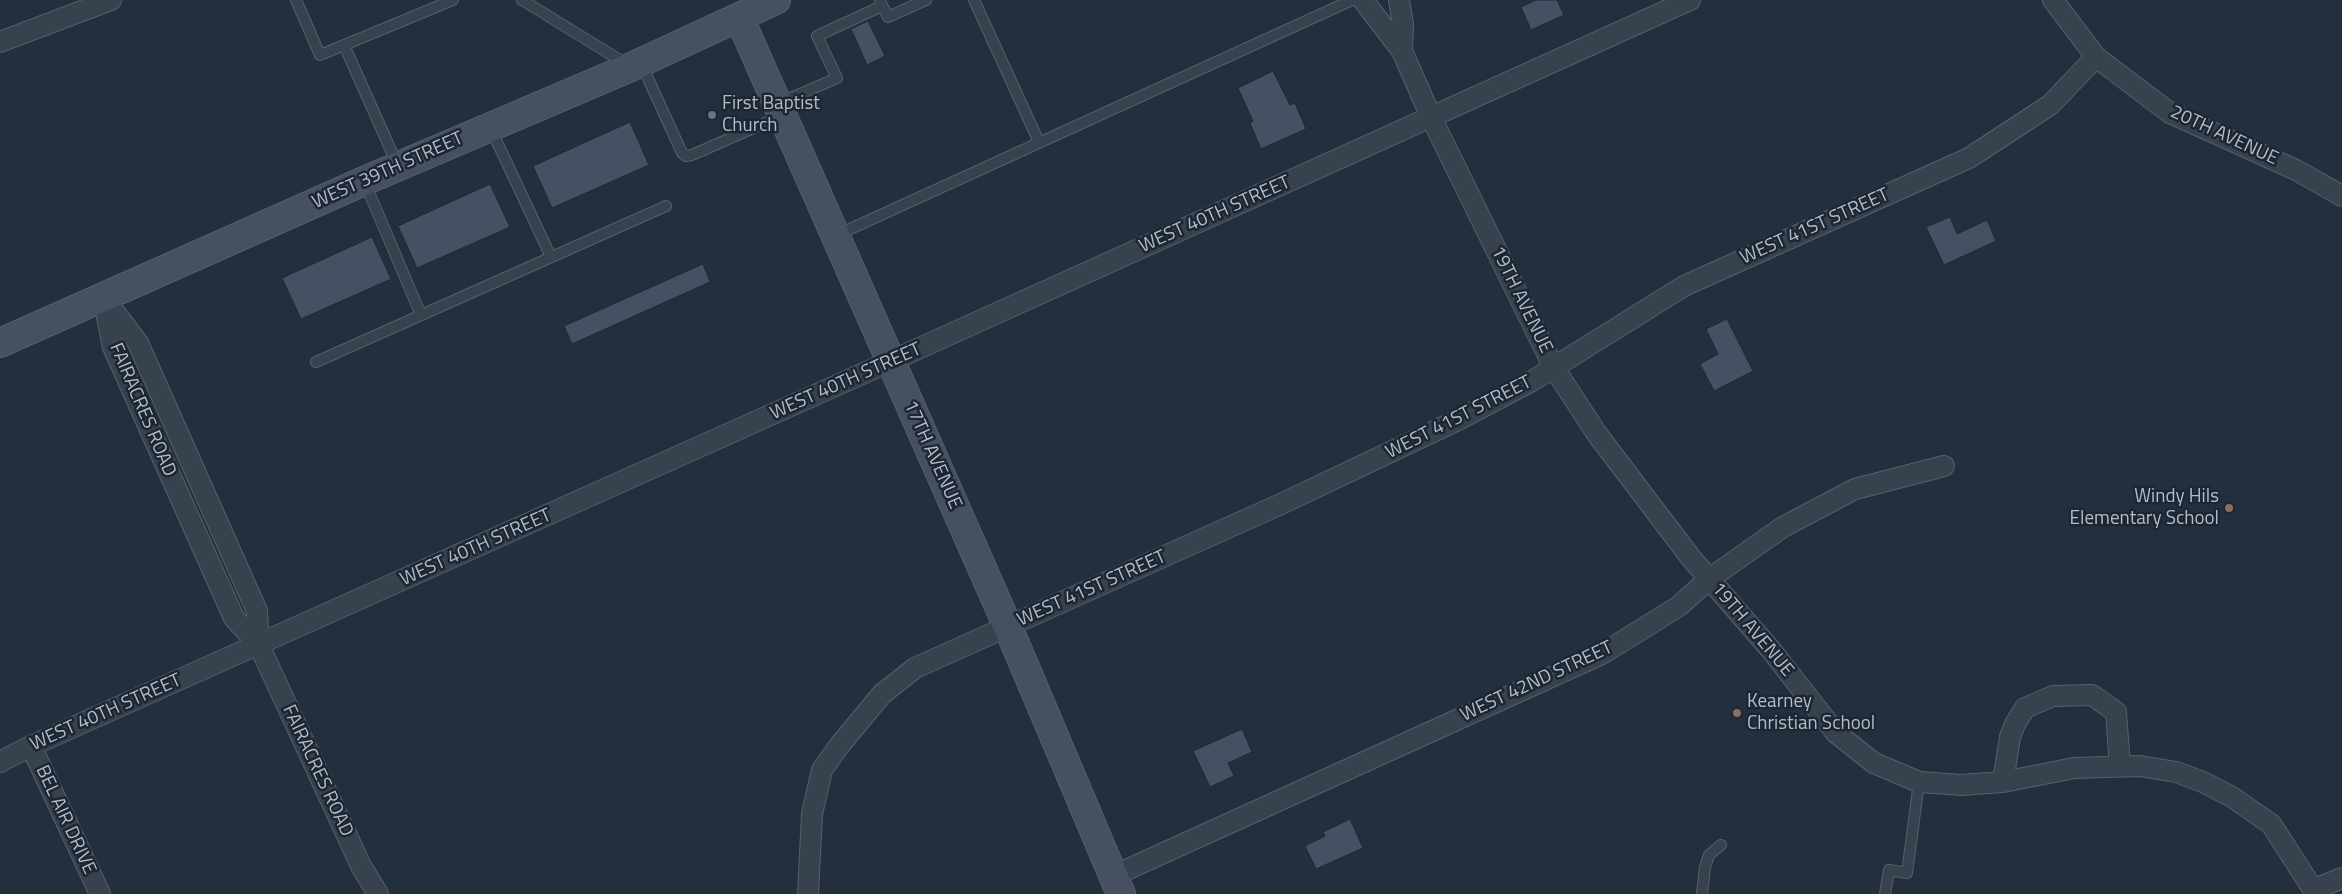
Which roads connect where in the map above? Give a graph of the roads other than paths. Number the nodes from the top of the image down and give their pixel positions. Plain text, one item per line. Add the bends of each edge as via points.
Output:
1 (111, 0) edge
2 (296, 0) edge
3 (453, 0) edge
4 (522, 0) edge
5 (776, 0) edge
6 (926, 0) edge
7 (974, 0) edge
8 (1352, 0) edge
9 (1363, 0) edge
10 (1399, 0) edge
11 (1690, 0) edge
12 (2053, 0) edge
13 (881, 3) edge
14 (739, 17) junction
15 (0, 42) edge
16 (344, 45) junction
17 (1402, 51) junction
18 (2096, 57) junction
19 (636, 64) junction
20 (780, 109) junction
21 (1431, 117) junction
22 (490, 126) junction
23 (1039, 142) junction
24 (398, 167) junction
25 (364, 181) junction
26 (2342, 196) edge
27 (666, 206) dead end
28 (836, 236) junction
29 (551, 257) junction
30 (103, 297) junction
31 (421, 315) junction
32 (0, 343) edge
33 (892, 361) junction
34 (316, 362) dead end
35 (1554, 368) junction
36 (1944, 466) dead end
37 (1709, 578) junction
38 (1008, 627) junction
39 (259, 645) junction
40 (31, 746) junction
41 (0, 762) edge
42 (2120, 766) junction
43 (1920, 782) junction
44 (2003, 782) junction
45 (1721, 845) dead end
46 (2342, 878) edge
47 (1117, 885) edge
48 (2314, 892) edge
49 (100, 894) edge
50 (378, 894) edge
51 (808, 894) edge
52 (1702, 894) edge
53 (1885, 894) edge

1 - 15 street
2 - 16 lane via 320,55
3 - 16 lane
4 - 19 lane
5 - 14 main road, WEST 39TH STREET
6 - 13 lane via 888,17
7 - 23 lane
8 - 23 lane
9 - 17 street, 19TH AVENUE
10 - 17 street, 19TH AVENUE via 1403,24
11 - 21 street, WEST 40TH STREET
12 - 18 street, 20TH AVENUE
13 - 20 lane via 817,36 836,78
14 - 19 main road, WEST 39TH STREET
14 - 20 main road, 17TH AVENUE
16 - 24 lane
17 - 21 street, 19TH AVENUE
18 - 26 street, 20TH AVENUE via 2170,113 2296,170
18 - 35 street, WEST 41ST STREET via 2050,105 1968,158 1684,286
19 - 20 lane via 686,156
19 - 22 main road, WEST 39TH STREET
20 - 28 main road, 17TH AVENUE
21 - 33 street, WEST 40TH STREET
21 - 35 street, 19TH AVENUE
22 - 24 main road, WEST 39TH STREET
22 - 29 lane
23 - 28 lane
24 - 25 main road, WEST 39TH STREET
25 - 30 main road, WEST 39TH STREET
25 - 31 lane
27 - 29 lane
28 - 33 main road, 17TH AVENUE
29 - 31 lane
30 - 32 main road, WEST 39TH STREET
30 - 39 street, FAIRACRES ROAD via 113,347 234,618
31 - 34 lane
33 - 38 main road, 17TH AVENUE
33 - 39 street, WEST 40TH STREET
35 - 37 street, 19TH AVENUE via 1597,434
35 - 38 street, WEST 41ST STREET via 1460,419 1281,504
36 - 37 street, WEST 42ND STREET via 1855,489 1783,527
37 - 43 street, 19TH AVENUE via 1836,733 1874,763
37 - 47 street, WEST 42ND STREET via 1679,606 1602,654
38 - 47 main road, 17TH AVENUE
38 - 51 street, WEST 41ST STREET via 916,668 882,694 839,746 822,770 812,814
39 - 40 street, WEST 40TH STREET
39 - 50 street, FAIRACRES ROAD via 361,866
40 - 41 street, WEST 40TH STREET
40 - 49 street, BEL AIR DRIVE
42 - 44 street, 19TH AVENUE via 2074,768
42 - 44 street via 2116,712 2092,695 2053,696 2025,708 2010,737
42 - 48 street, 19TH AVENUE via 2176,772 2232,797 2271,824
43 - 44 street, 19TH AVENUE
43 - 53 lane via 1907,873 1889,870
45 - 52 lane via 1709,855
46 - 48 street

